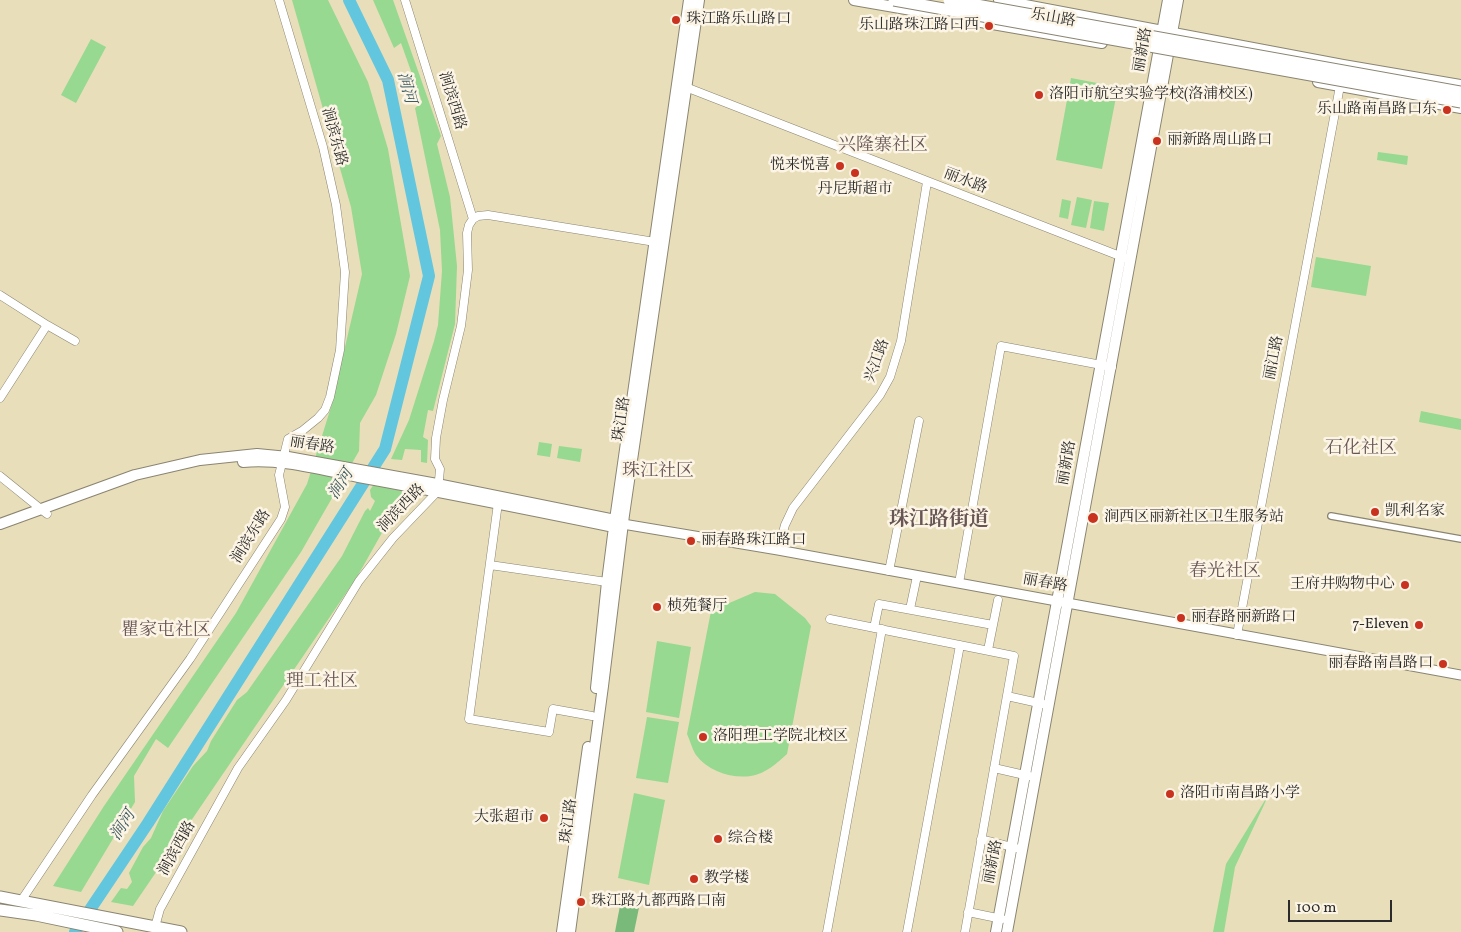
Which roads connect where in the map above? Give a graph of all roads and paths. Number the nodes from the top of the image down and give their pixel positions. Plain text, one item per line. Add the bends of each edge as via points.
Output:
1 (279, 0) edge
2 (405, 0) edge
3 (689, 0) edge
4 (699, 0) edge
5 (854, 0) edge
6 (894, 0) edge
7 (949, 0) edge
8 (999, 0) edge
9 (1168, 0) edge
10 (1178, 0) edge
11 (1167, 43) junction
12 (1461, 85) edge
13 (682, 86) junction
14 (1340, 86) junction
15 (1461, 94) edge
16 (1461, 101) edge
17 (1461, 108) edge
18 (927, 182) junction
19 (473, 219) junction
20 (655, 242) junction
21 (1126, 258) junction
22 (0, 296) edge
23 (47, 324) junction
24 (75, 341) dead end
25 (1107, 366) junction
26 (0, 398) edge
27 (918, 421) dead end
28 (285, 460) junction
29 (0, 476) edge
30 (438, 487) junction
31 (498, 503) junction
32 (44, 512) junction
33 (1332, 516) dead end
34 (0, 524) edge
35 (617, 524) junction
36 (0, 530) edge
37 (1461, 539) edge
38 (778, 550) junction
39 (490, 565) junction
40 (889, 571) junction
41 (917, 576) junction
42 (607, 582) junction
43 (959, 583) junction
44 (998, 600) dead end
45 (1063, 602) junction
46 (910, 609) junction
47 (830, 619) dead end
48 (993, 625) junction
49 (878, 629) junction
50 (1237, 635) junction
51 (960, 645) junction
52 (988, 650) junction
53 (1461, 675) edge
54 (1006, 696) junction
55 (1044, 704) junction
56 (592, 716) junction
57 (994, 768) junction
58 (1031, 776) junction
59 (981, 839) junction
60 (1017, 848) junction
61 (0, 897) edge
62 (21, 901) junction
63 (0, 910) edge
64 (38, 910) junction
65 (968, 912) junction
66 (1004, 920) junction
67 (155, 927) junction
68 (117, 932) edge
69 (181, 932) edge
70 (562, 932) edge
71 (570, 932) edge
72 (827, 932) edge
73 (907, 932) edge
74 (965, 932) edge
75 (996, 932) edge
76 (1007, 932) edge

1 - 28 street, 涧滨东路 via 323,147 336,205 345,272 340,350 330,397 318,418 288,439
2 - 19 street, 涧滨西路
3 - 13 main road, 珠江路
4 - 13 main road, 珠江路
5 - 11 main road, 乐山路
6 - 16 main road, bridge
7 - 15 main road, bridge
8 - 11 main road, 乐山路
9 - 11 main road, 丽新路
10 - 11 main road, 丽新路
11 - 12 main road, 乐山路
11 - 14 main road, 乐山路
11 - 15 main road, 乐山路
11 - 16 main road, 乐山路
11 - 21 main road, 丽新路
13 - 18 street, 丽水路
13 - 20 main road, 珠江路
13 - 35 main road, 珠江路
14 - 17 main road, 乐山路
14 - 50 street, 丽江路
18 - 21 street, 丽水路
18 - 38 street, 兴江路 via 901,340 890,377 880,395 793,508
19 - 20 street via 488,215
19 - 30 street, 涧滨西路 via 467,233 468,270 461,326 434,451 440,469
20 - 35 main road, 珠江路
21 - 25 main road, 丽新路
22 - 23 street
23 - 24 street
23 - 26 street
25 - 43 street via 1001,346
25 - 45 main road, 丽新路
27 - 40 street
28 - 30 main road, 丽春路
28 - 32 main road, 丽春路 via 199,467 134,482
28 - 62 street, 涧滨东路 via 279,475 285,507 281,519 190,659 92,794
29 - 32 street
30 - 31 main road, 丽春路
30 - 35 main road, 丽春路
30 - 67 street, 涧滨西路 via 359,582 286,700 238,768 160,909
31 - 35 main road, 丽春路
31 - 39 street
32 - 34 main road, 丽春路
32 - 36 main road, 丽春路
33 - 37 street
35 - 38 street, 丽春路
35 - 42 main road, 珠江路
35 - 71 main road, 珠江路
38 - 40 street, 丽春路
39 - 42 street
39 - 56 street via 469,719 549,732 553,710
40 - 41 street, 丽春路
41 - 43 street, 丽春路
41 - 46 street
42 - 56 main road, 珠江路
43 - 45 street, 丽春路
44 - 48 street
45 - 50 street, 丽春路
45 - 55 main road, 丽新路
46 - 48 street
46 - 49 street via 879,604
47 - 49 street
48 - 52 street
49 - 51 street
49 - 72 street
50 - 53 street, 丽春路
51 - 52 street
51 - 73 street
52 - 54 street via 1014,656
54 - 55 street
54 - 57 street
55 - 58 main road, 丽新路
56 - 70 main road, 珠江路
57 - 58 street
57 - 59 street
58 - 60 main road, 丽新路
59 - 60 street
59 - 65 street
60 - 66 main road, 丽新路
61 - 62 main road
62 - 64 main road
63 - 64 main road
64 - 67 main road
64 - 68 main road
65 - 66 street
65 - 74 street
66 - 75 main road, 丽新路
66 - 76 main road, 丽新路
67 - 69 main road

